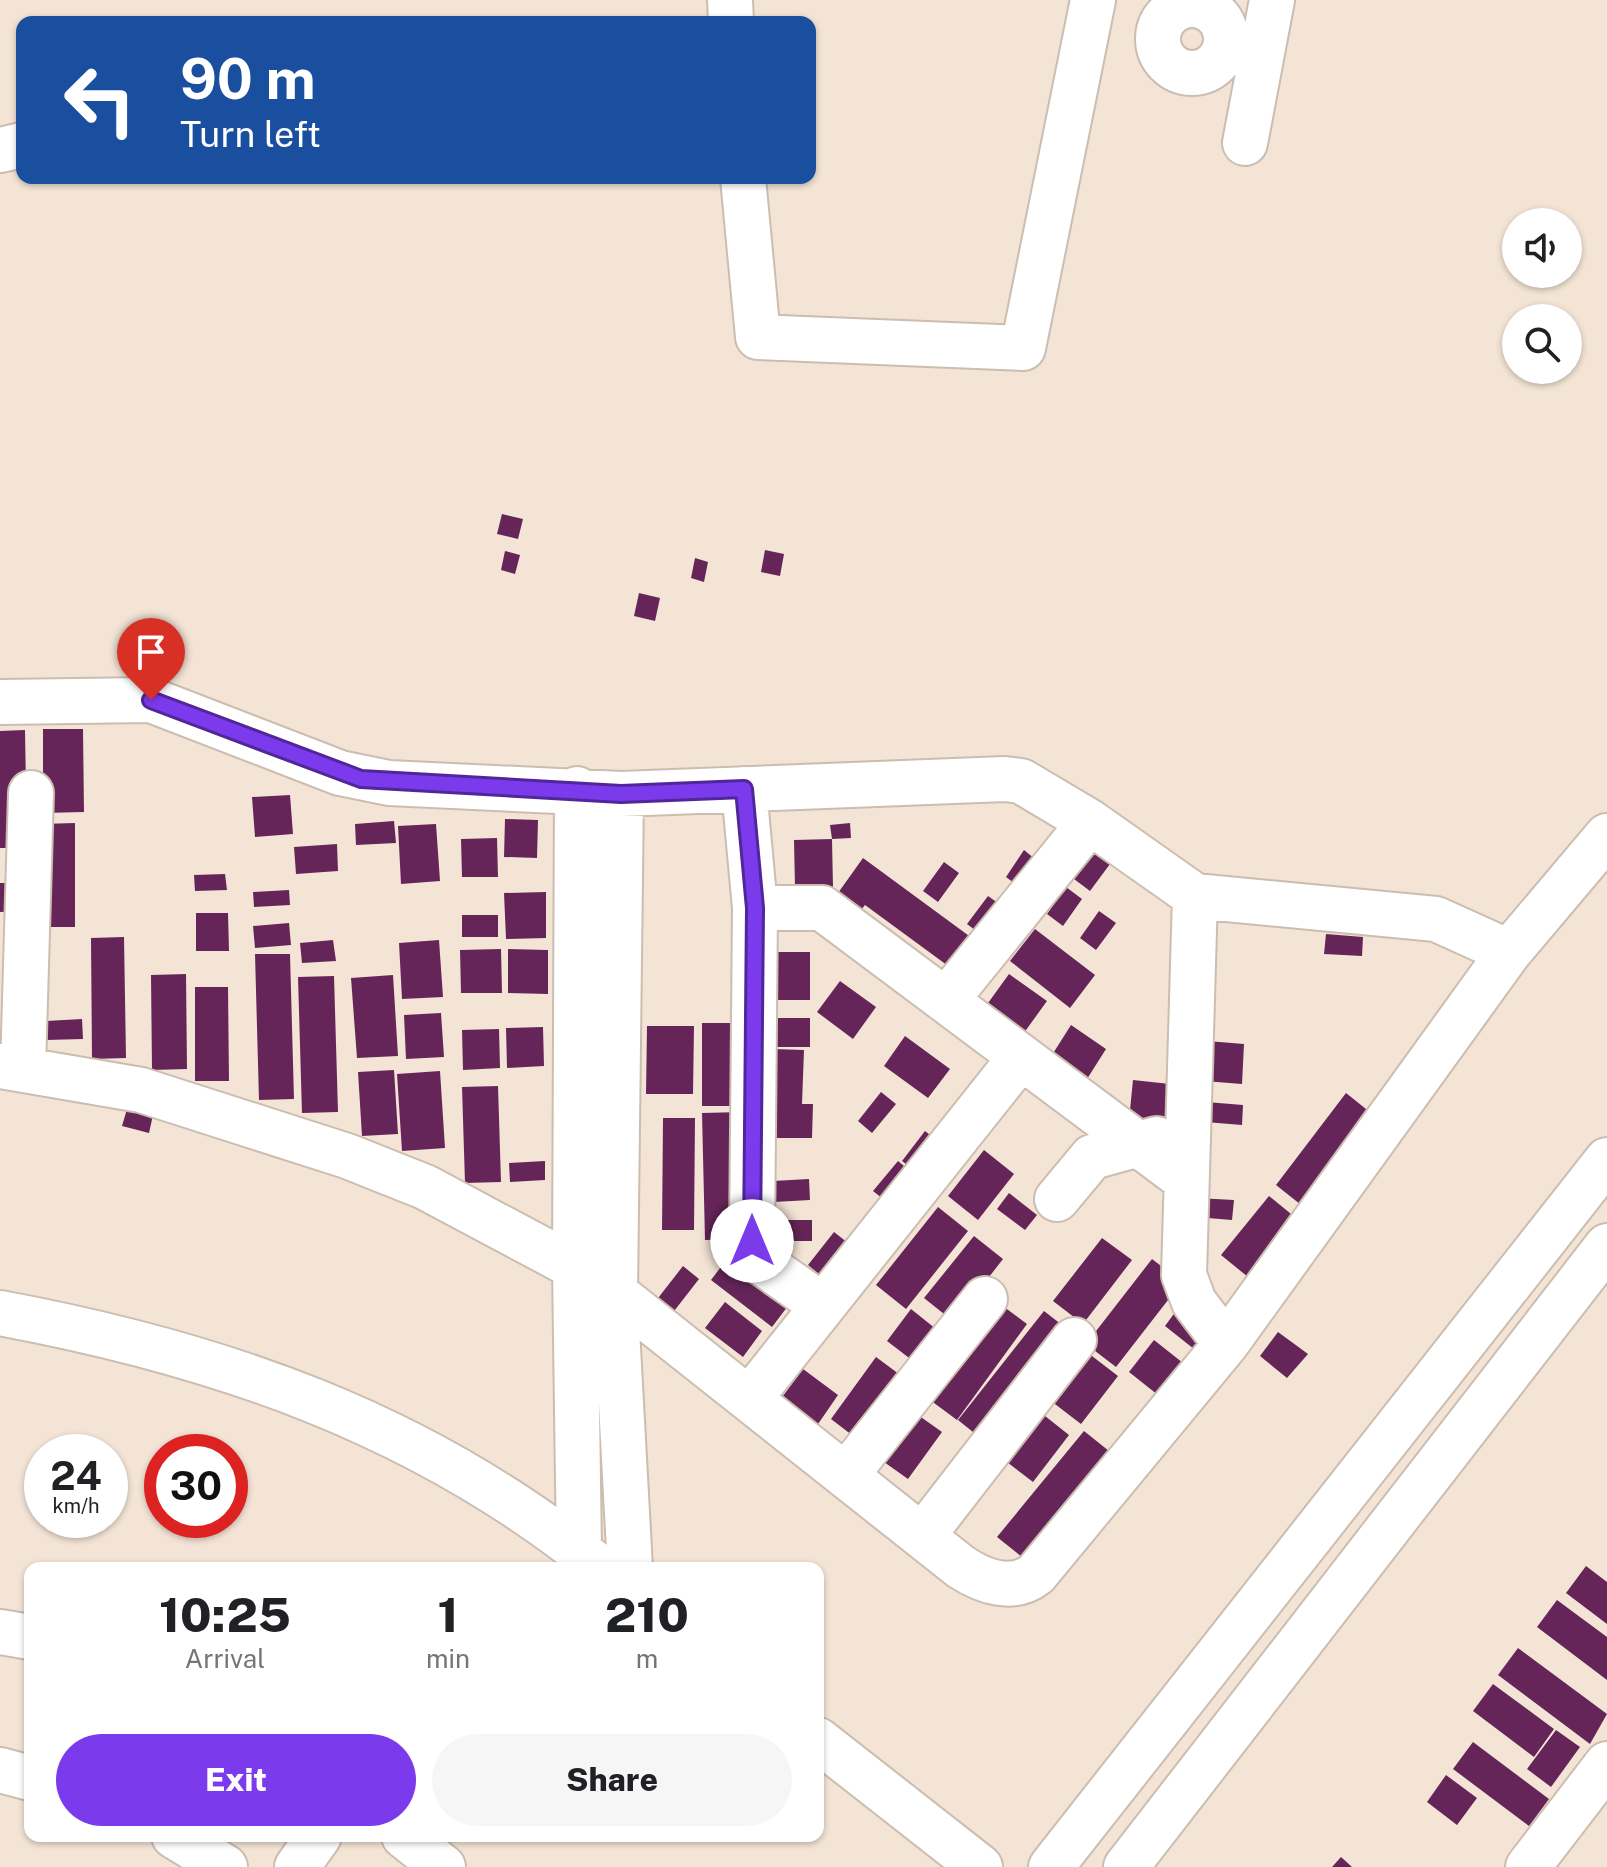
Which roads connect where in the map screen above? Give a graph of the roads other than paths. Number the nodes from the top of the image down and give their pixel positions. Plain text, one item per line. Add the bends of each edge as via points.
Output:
1 (1272, 0) edge
2 (1091, 7) edge
3 (1193, 11) edge
4 (1245, 143) dead end
5 (744, 184) edge
6 (0, 702) edge
7 (577, 789) junction
8 (744, 789) junction
9 (31, 793) dead end
10 (621, 794) junction
11 (1090, 822) junction
12 (1607, 836) edge
13 (1195, 896) junction
14 (755, 908) junction
15 (1509, 952) junction
16 (947, 999) junction
17 (1020, 1058) junction
18 (12, 1067) edge
19 (1186, 1119) junction
20 (1138, 1145) junction
21 (1607, 1160) edge
22 (1186, 1180) junction
23 (1057, 1199) dead end
24 (1607, 1246) edge
25 (575, 1267) junction
26 (615, 1293) junction
27 (985, 1299) dead end
28 (823, 1306) junction
29 (0, 1313) edge
30 (1074, 1340) dead end
31 (1226, 1344) junction
32 (1463, 1347) junction
33 (1502, 1383) junction
34 (750, 1398) junction
35 (846, 1475) junction
36 (924, 1534) junction
37 (589, 1560) edge
38 (630, 1562) edge
39 (0, 1632) edge
40 (24, 1636) edge
41 (824, 1745) edge
42 (1607, 1764) edge
43 (0, 1770) edge
44 (24, 1776) edge
45 (184, 1842) edge
46 (315, 1842) edge
47 (412, 1842) edge
48 (225, 1867) edge
49 (297, 1867) edge
50 (443, 1867) edge
51 (980, 1867) edge
52 (1051, 1867) edge
53 (1126, 1867) edge
54 (1528, 1867) edge

1 - 4 street
2 - 3 street
2 - 5 street via 1023,348 758,337
6 - 7 street via 151,700 361,779
7 - 10 street
7 - 25 street
8 - 10 street
8 - 11 street via 1005,779 1021,781
8 - 14 street
9 - 18 street
10 - 26 street
11 - 13 street
11 - 16 street
12 - 15 street
13 - 15 street via 1436,919
13 - 19 street
14 - 16 street via 822,908
14 - 28 street via 752,1241 761,1262
15 - 31 street
16 - 17 street
17 - 20 street
17 - 28 street
18 - 25 street via 141,1090 347,1156 425,1187
19 - 20 street
19 - 22 street
20 - 22 street
20 - 23 street via 1092,1157
21 - 32 street
22 - 31 street via 1186,1289
24 - 33 street
25 - 26 street
25 - 37 street
26 - 34 street
26 - 38 street
27 - 35 street
28 - 34 street
29 - 37 street via 186,1355 354,1415 435,1457
30 - 36 street
31 - 36 street via 1026,1582 1013,1585 973,1574
32 - 33 street
32 - 52 street
33 - 53 street
34 - 35 street
35 - 36 street
39 - 40 street
41 - 51 street
42 - 54 street
43 - 44 street
45 - 48 street
46 - 49 street
47 - 50 street

